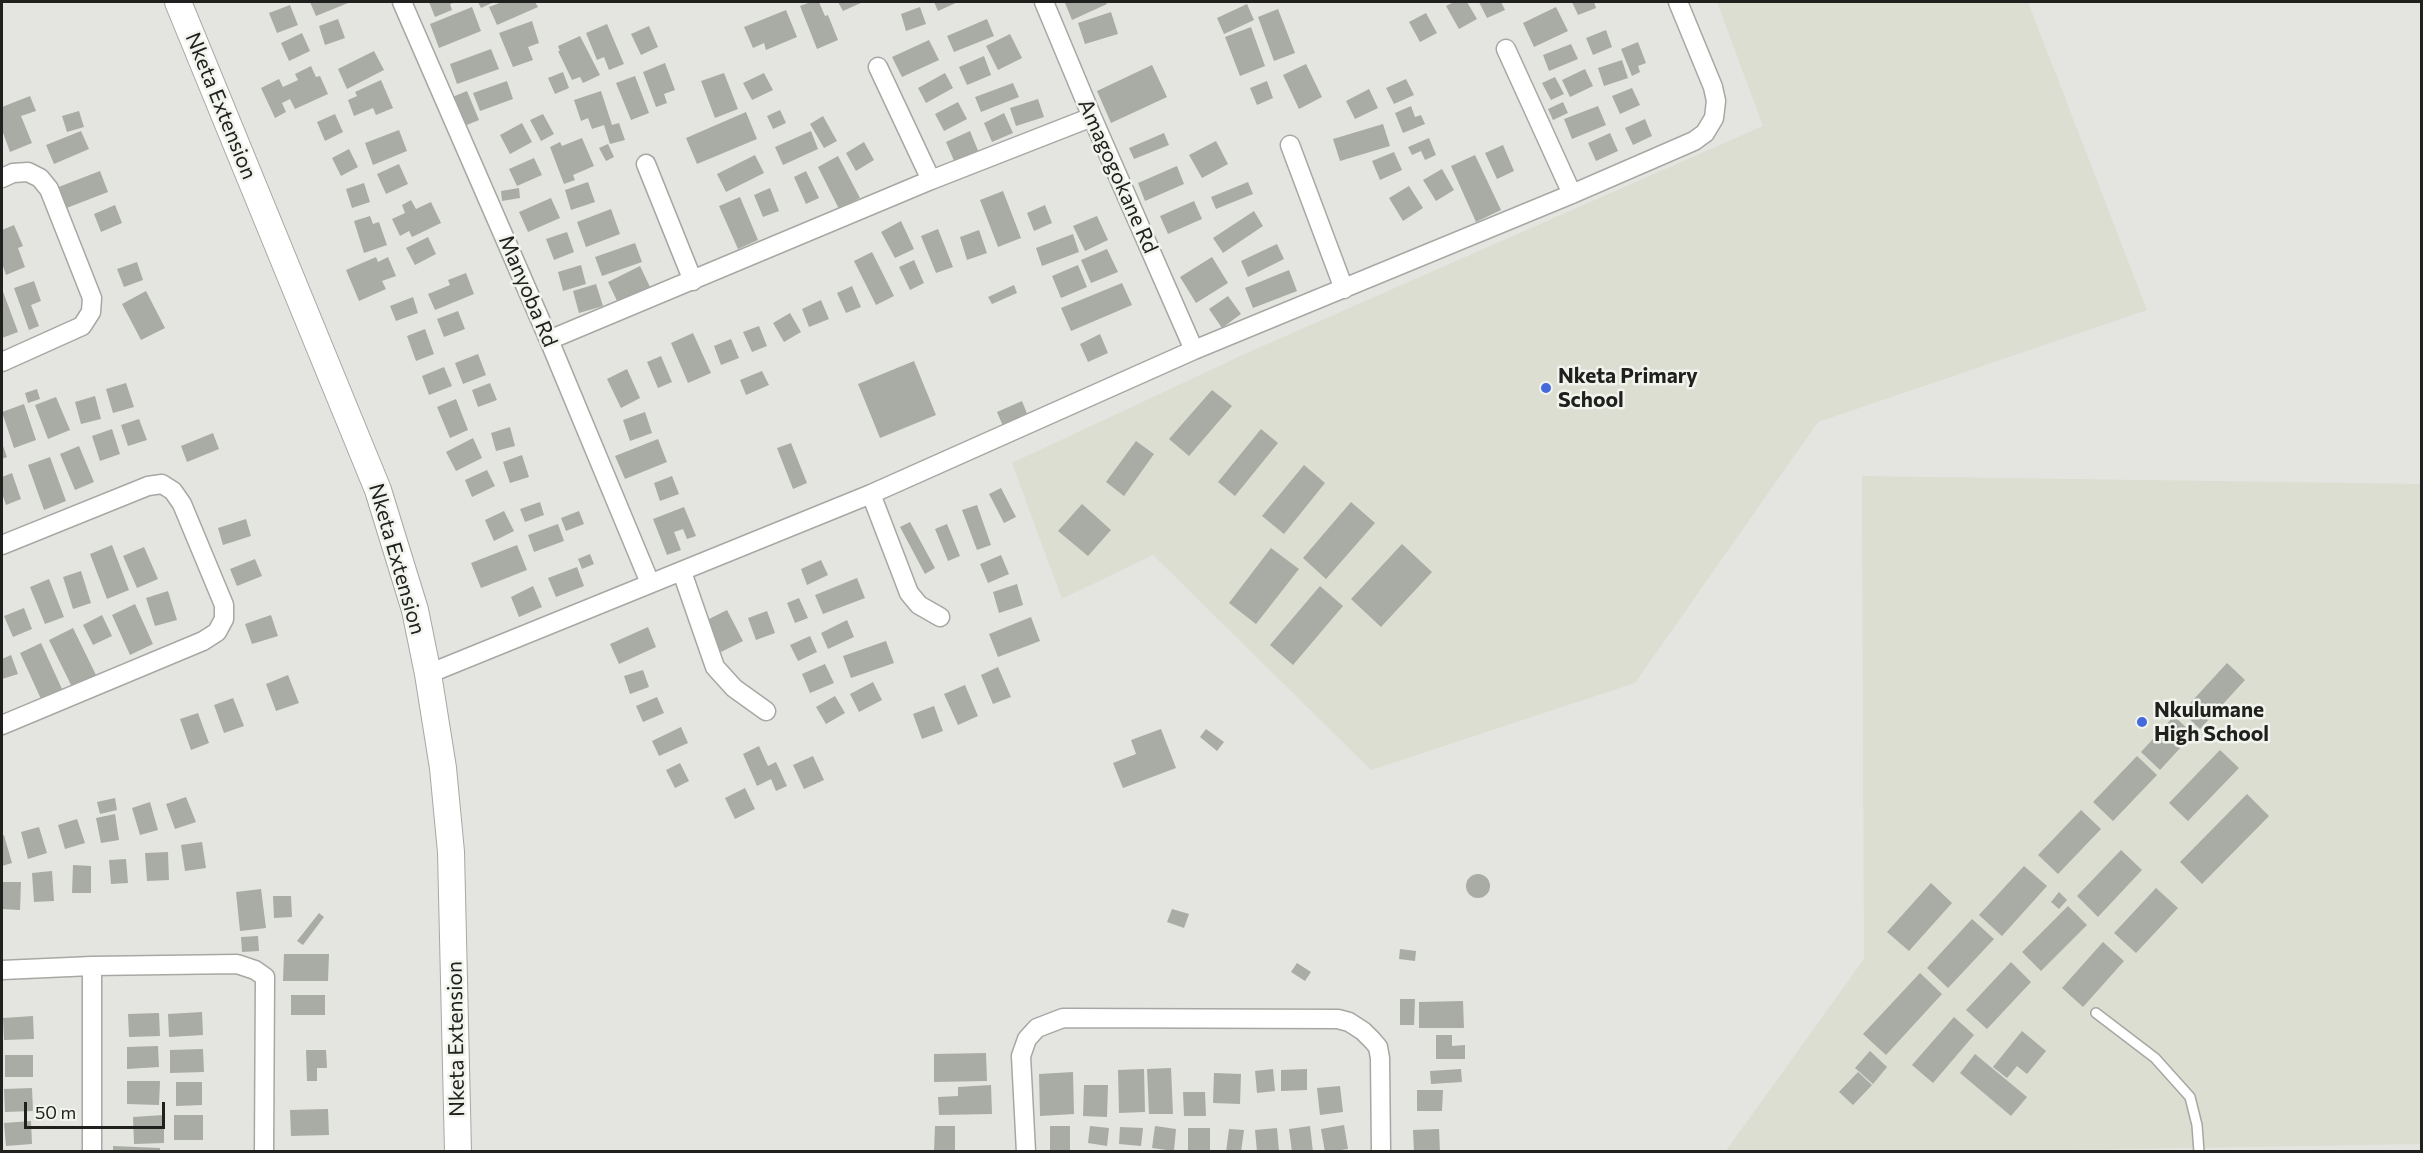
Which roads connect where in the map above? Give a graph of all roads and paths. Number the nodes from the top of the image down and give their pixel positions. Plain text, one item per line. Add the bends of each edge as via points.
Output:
1 (178, 2) edge
2 (402, 2) edge
3 (1044, 2) edge
4 (1678, 2) edge
5 (1506, 49) dead end
6 (878, 67) dead end
7 (1092, 117) junction
8 (1290, 145) dead end
9 (646, 164) dead end
10 (2, 178) edge
11 (931, 180) junction
12 (1572, 194) junction
13 (693, 281) junction
14 (1344, 289) junction
15 (549, 340) junction
16 (1194, 350) junction
17 (2, 362) edge
18 (871, 494) junction
19 (2, 545) edge
20 (682, 572) junction
21 (650, 583) junction
22 (940, 617) dead end
23 (429, 674) junction
24 (766, 711) dead end
25 (2, 725) edge
26 (92, 966) junction
27 (2, 970) edge
28 (2096, 1013) dead end
29 (92, 1152) edge
30 (264, 1152) edge
31 (458, 1152) edge
32 (1026, 1152) edge
33 (1381, 1152) edge
34 (2199, 1152) edge

1 - 23 street, Nketa Extension via 378,490 405,576
2 - 15 street, Manyoba Rd
3 - 7 street, Amagogokane Rd
4 - 12 street via 1713,87 1714,117 1705,133 1694,141
5 - 12 street
6 - 11 street
7 - 11 street
7 - 16 street, Amagogokane Rd
8 - 14 street
9 - 13 street
10 - 17 street via 28,172 49,189 92,298 91,312 82,326
11 - 13 street
12 - 14 street
13 - 15 street
14 - 16 street
15 - 21 street, Manyoba Rd
16 - 18 street
18 - 20 street
18 - 22 street via 909,593 919,605
19 - 25 street via 148,486 162,484 182,504 224,605 224,619 217,632 203,641
20 - 21 street
20 - 24 street via 715,667 734,688
21 - 23 street
23 - 31 street, Nketa Extension via 451,852
26 - 27 street
26 - 29 street
26 - 30 street via 237,964 265,977
28 - 34 lane via 2155,1058 2190,1097
32 - 33 street via 1022,1056 1027,1039 1037,1028 1063,1018 1349,1022 1378,1047

